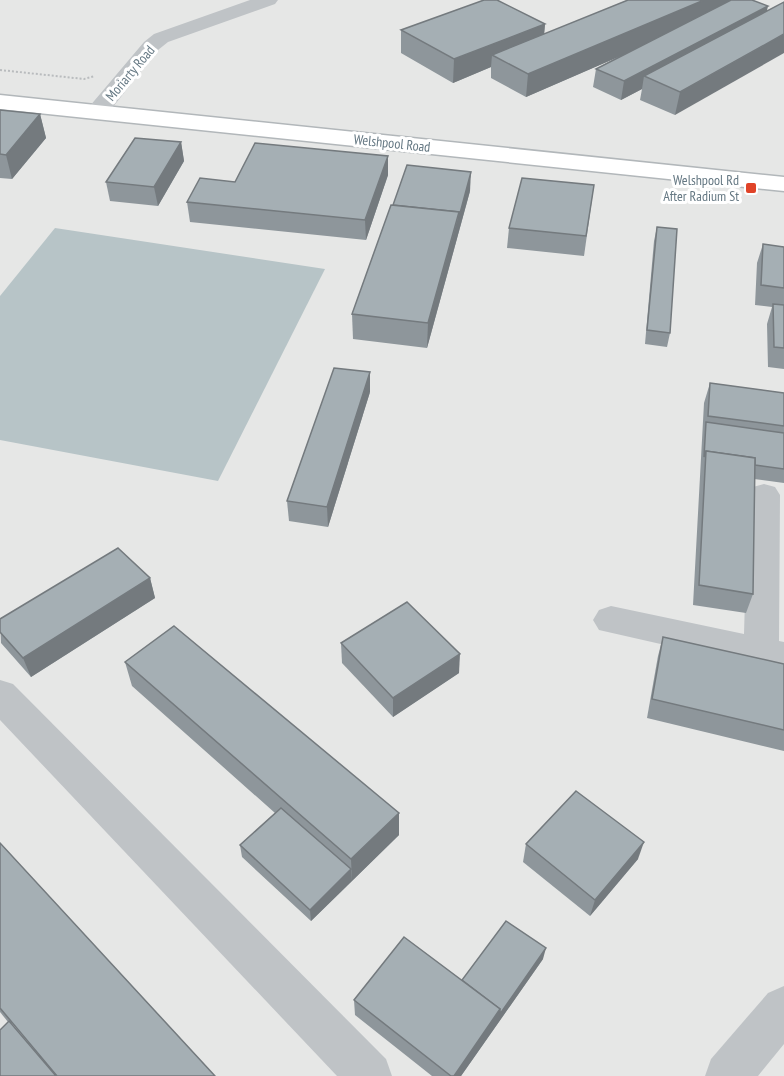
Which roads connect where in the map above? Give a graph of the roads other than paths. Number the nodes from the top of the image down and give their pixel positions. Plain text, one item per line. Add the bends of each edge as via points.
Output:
1 (268, 0) edge
2 (0, 83) edge
3 (0, 102) edge
4 (104, 104) junction
5 (48, 107) junction
6 (784, 163) edge
7 (784, 184) edge
8 (764, 495) dead end
9 (611, 620) dead end
10 (772, 655) edge
11 (0, 695) edge
12 (784, 1009) edge
13 (369, 1076) edge
14 (728, 1076) edge

1 - 4 street, Moriarty Road via 161,38
2 - 4 main road, Welshpool Road
2 - 5 main road via 46,96 51,99
3 - 5 main road, Welshpool Road
4 - 5 main road, Welshpool Road
4 - 6 main road, Welshpool Road
4 - 7 main road, Welshpool Road
8 - 10 street
9 - 10 street
11 - 13 street
12 - 14 street

